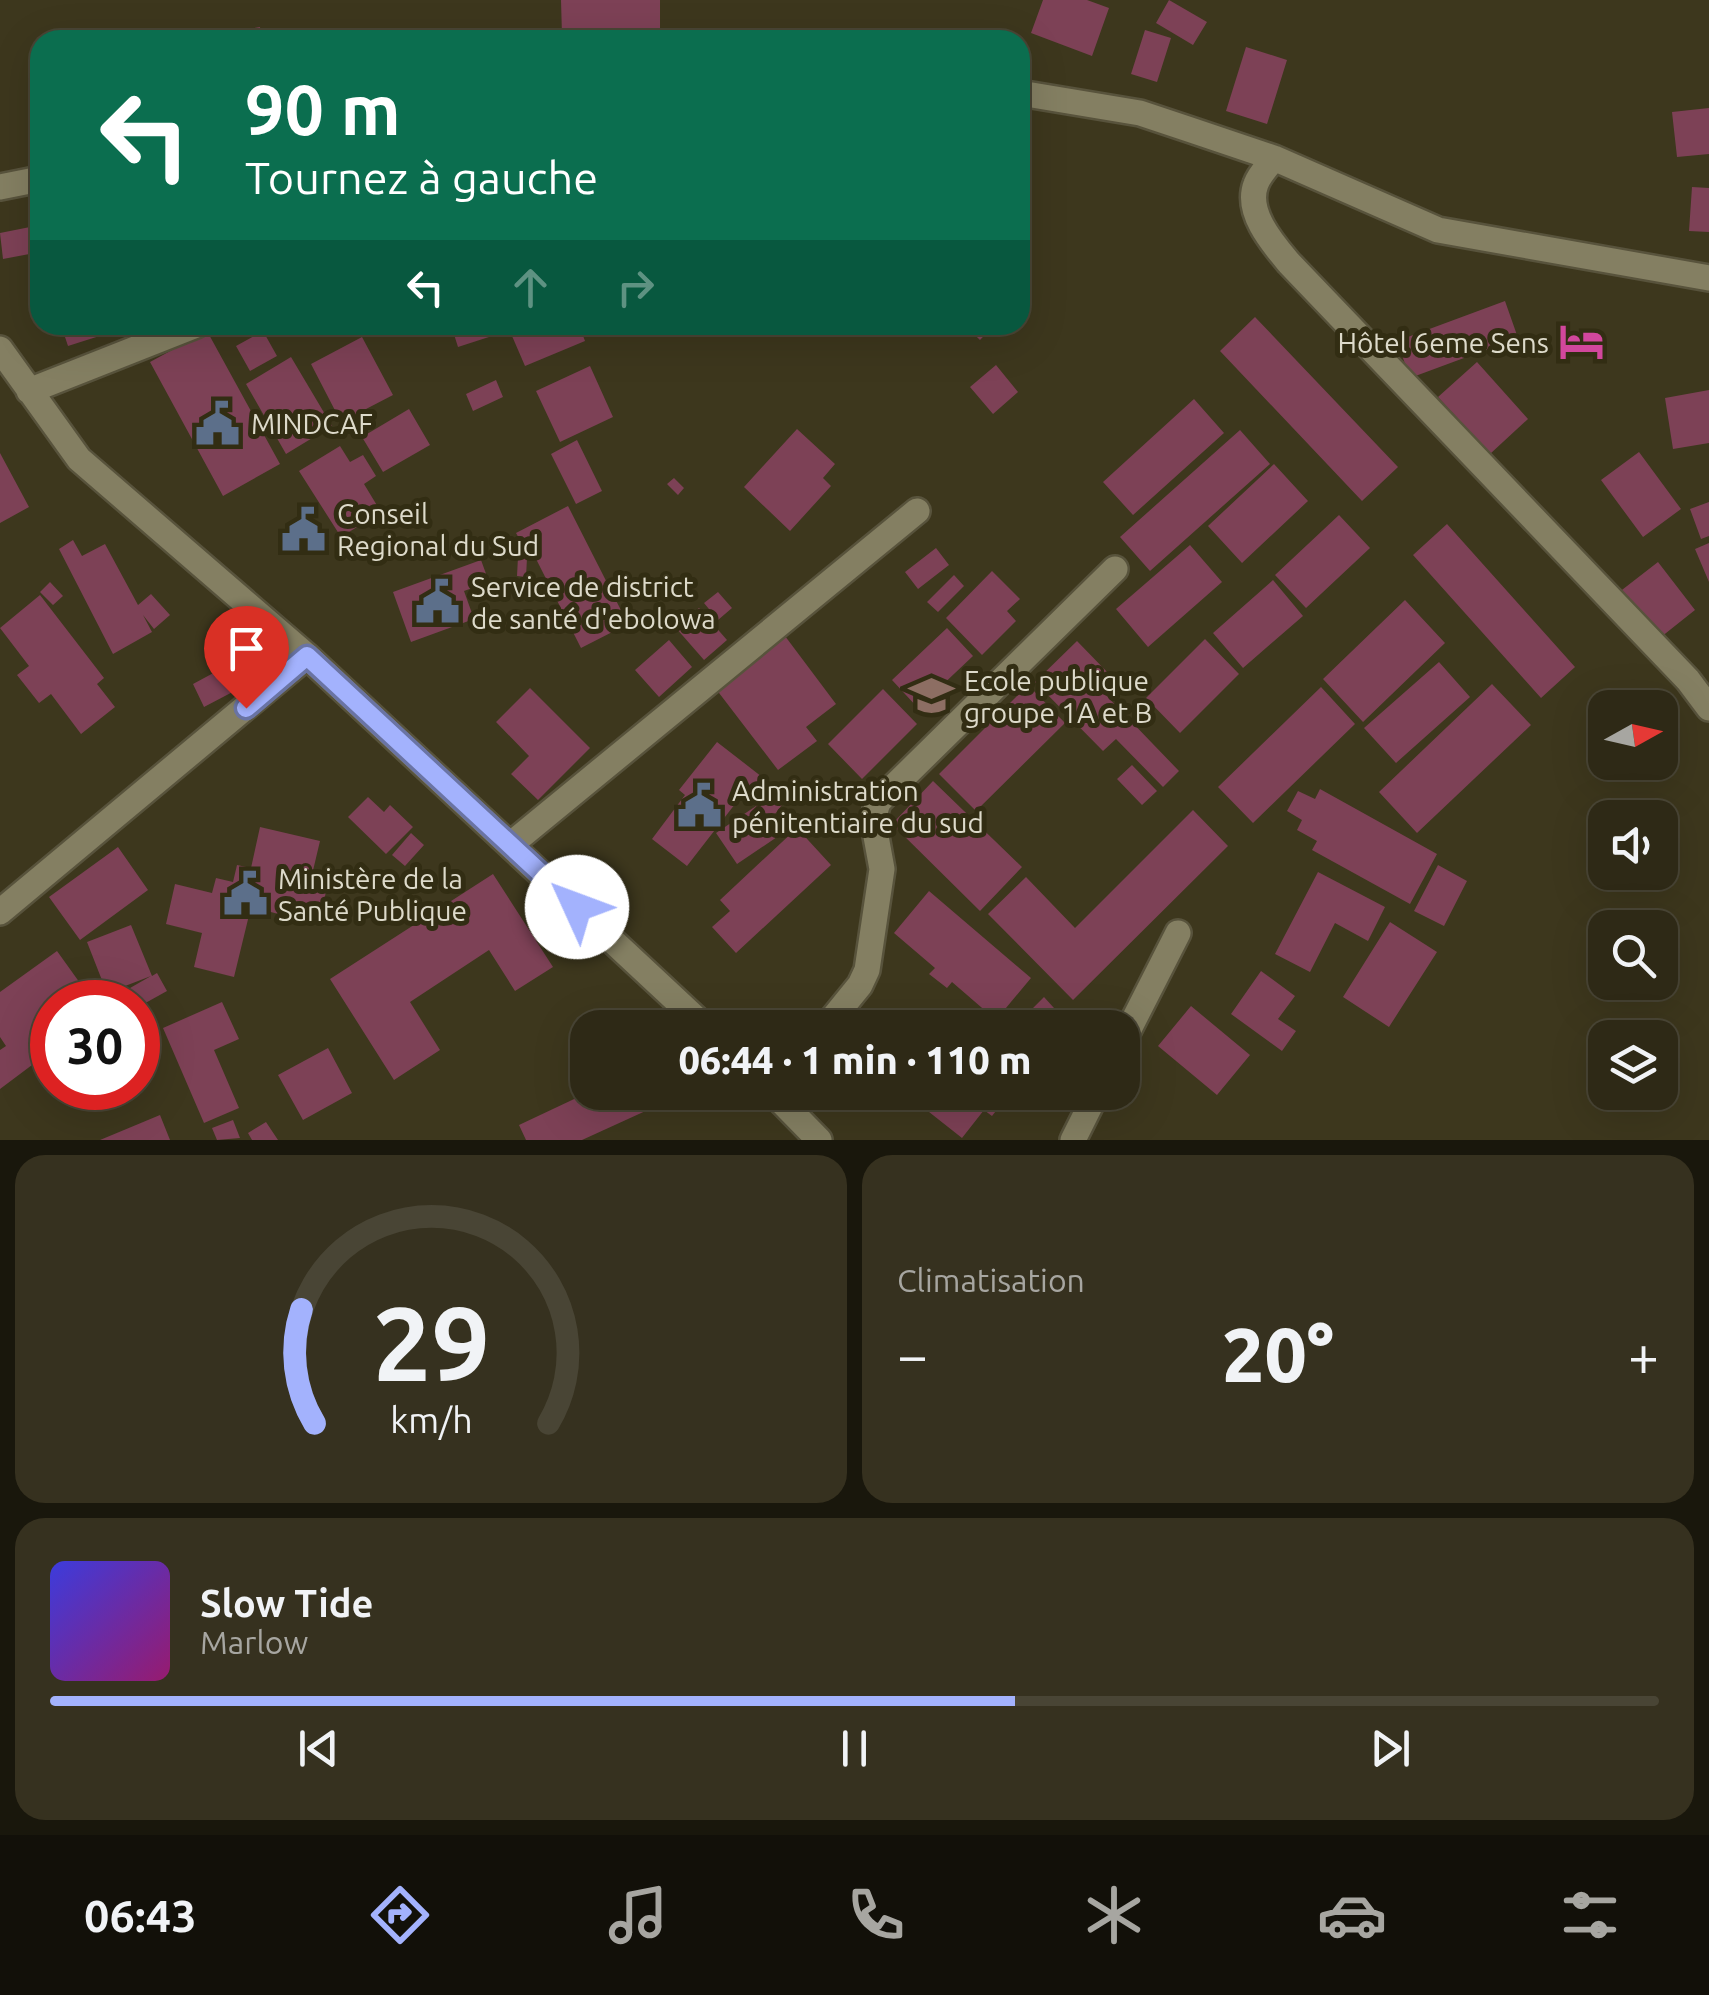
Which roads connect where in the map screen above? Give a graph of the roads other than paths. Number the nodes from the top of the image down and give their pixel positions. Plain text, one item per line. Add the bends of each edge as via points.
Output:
1 (1030, 95) edge
2 (1274, 158) junction
3 (30, 181) edge
4 (0, 187) edge
5 (1709, 278) edge
6 (171, 335) edge
7 (0, 349) edge
8 (29, 391) junction
9 (917, 511) dead end
10 (1114, 569) dead end
11 (307, 656) junction
12 (1709, 708) edge
13 (510, 845) junction
14 (0, 912) edge
15 (1178, 934) dead end
16 (687, 1010) edge
17 (840, 1010) edge
18 (1139, 1010) edge
19 (790, 1110) edge
20 (1088, 1110) edge
21 (819, 1140) edge
22 (1073, 1140) edge

1 - 2 street via 1140,114
2 - 5 street via 1438,230
2 - 12 street via 1254,187 1256,212 1269,238
3 - 4 street
6 - 8 street
7 - 8 street
8 - 11 street via 78,459
9 - 13 street
10 - 17 street via 878,802 873,820 882,869 867,970
11 - 13 street
11 - 14 street
13 - 16 street
15 - 18 street
19 - 21 street
20 - 22 street

